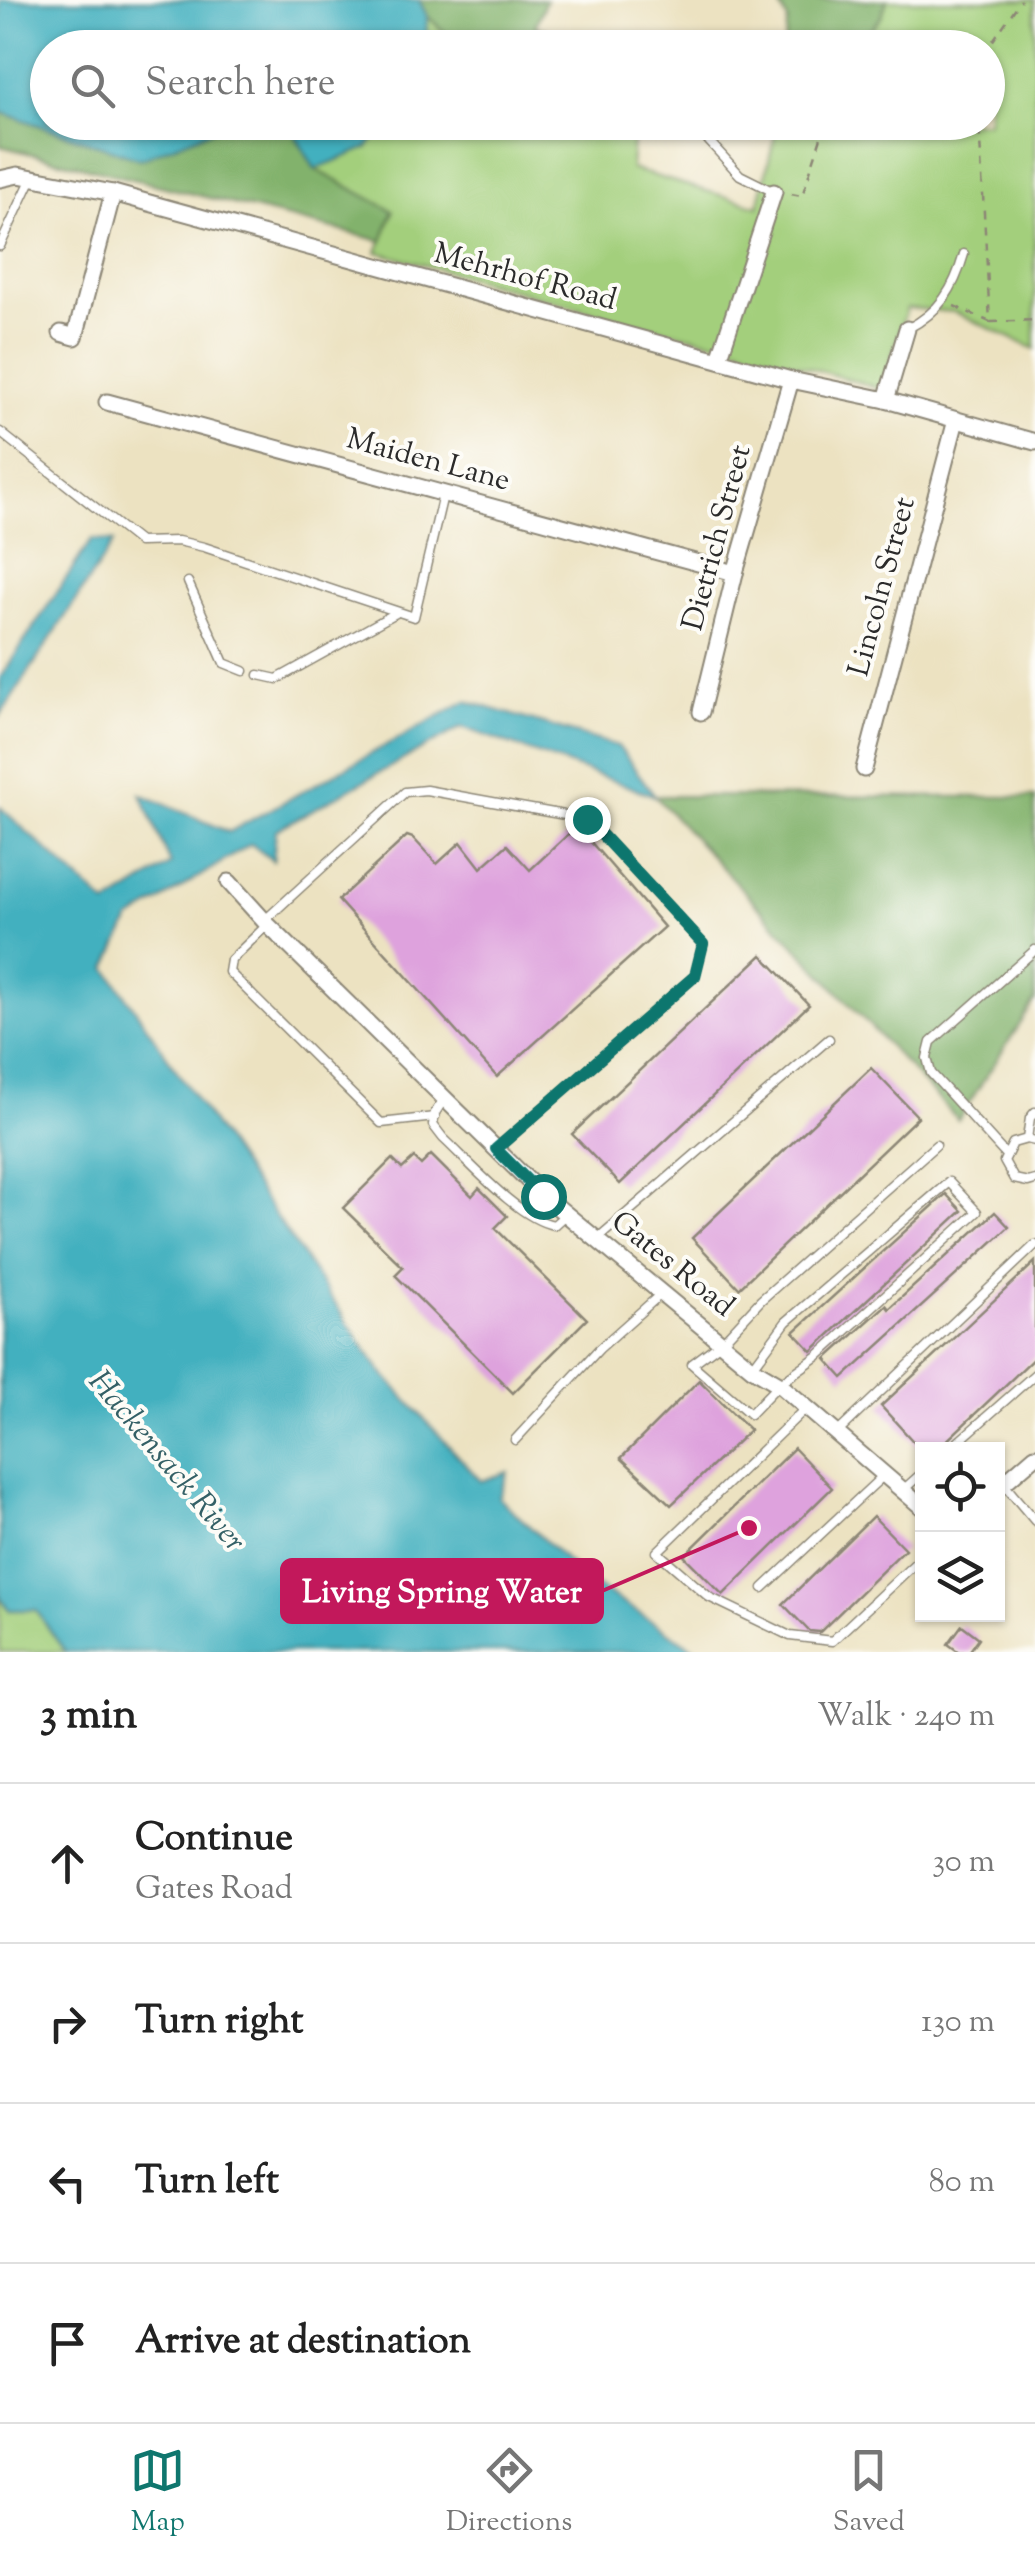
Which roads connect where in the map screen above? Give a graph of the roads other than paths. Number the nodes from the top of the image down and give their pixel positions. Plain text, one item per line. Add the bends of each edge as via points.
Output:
1 (708, 140) edge
2 (32, 178) junction
3 (0, 179) edge
4 (774, 192) joint
5 (112, 193) junction
6 (0, 246) edge
7 (964, 254) dead end
8 (907, 330) joint
9 (61, 333) dead end
10 (719, 359) junction
11 (791, 380) junction
12 (886, 400) junction
13 (108, 402) dead end
14 (956, 420) junction
15 (0, 432) edge
16 (1035, 442) edge
17 (444, 494) junction
18 (735, 572) junction
19 (188, 582) dead end
20 (396, 613) junction
21 (244, 670) dead end
22 (259, 675) dead end
23 (701, 712) dead end
24 (864, 768) dead end
25 (230, 882) dead end
26 (266, 923) junction
27 (1035, 950) edge
28 (829, 1039) dead end
29 (444, 1098) junction
30 (1035, 1112) edge
31 (435, 1117) junction
32 (1031, 1140) edge
33 (936, 1145) dead end
34 (496, 1149) junction
35 (1004, 1154) junction
36 (1035, 1181) edge
37 (566, 1214) junction
38 (597, 1239) junction
39 (1035, 1245) edge
40 (663, 1292) junction
41 (723, 1341) junction
42 (752, 1368) junction
43 (1035, 1374) edge
44 (779, 1384) junction
45 (806, 1408) junction
46 (838, 1434) junction
47 (515, 1440) dead end
48 (958, 1442) edge
49 (1035, 1456) edge
50 (884, 1474) junction
51 (915, 1479) edge
52 (1005, 1482) edge
53 (903, 1490) junction
54 (1005, 1491) edge
55 (915, 1501) edge
56 (1035, 1521) edge
57 (915, 1563) edge
58 (764, 1588) dead end

1 - 4 lane via 740,175
2 - 3 street, Mehrhof Road
2 - 5 street, Mehrhof Road
2 - 6 lane
4 - 10 street
5 - 9 street via 75,336
5 - 10 street, Mehrhof Road
7 - 8 lane via 945,300
8 - 12 street
10 - 11 street, Mehrhof Road
11 - 12 street, Mehrhof Road
11 - 18 street, Dietrich Street
12 - 14 street, Mehrhof Road
13 - 17 street, Maiden Lane
14 - 16 street, Mehrhof Road
14 - 24 street, Lincoln Street
15 - 20 lane via 139,542 204,547
17 - 18 street, Maiden Lane
17 - 20 lane via 414,618
18 - 23 street, Dietrich Street
19 - 21 lane via 224,663
20 - 22 lane via 277,679
25 - 26 street, Gates Road
26 - 29 street, Gates Road
26 - 31 lane via 229,972 380,1123
26 - 34 lane via 405,792 426,790 587,819 703,944 695,976
27 - 35 lane via 931,1042 927,1058 931,1073
28 - 38 lane
29 - 31 lane
29 - 34 street, Gates Road
30 - 32 lane via 1027,1130
31 - 37 lane via 433,1126 443,1138 519,1206 548,1225
32 - 35 lane via 1013,1143
33 - 41 lane
34 - 37 street, Gates Road
35 - 36 lane via 1008,1174
37 - 38 street, Gates Road
38 - 40 street, Gates Road
39 - 46 lane
40 - 41 street, Gates Road
40 - 47 lane
41 - 42 street, Gates Road
41 - 44 lane via 692,1364 750,1414
42 - 44 street, Gates Road
42 - 44 lane via 786,1322 949,1182 977,1212
43 - 48 lane
44 - 45 street, Gates Road
45 - 46 street, Gates Road
45 - 57 lane via 657,1552 709,1597 790,1636 832,1641
46 - 50 street, Gates Road
49 - 52 street
50 - 53 street, Gates Road
50 - 58 lane
51 - 53 lane
53 - 55 street, Gates Road
54 - 56 lane

